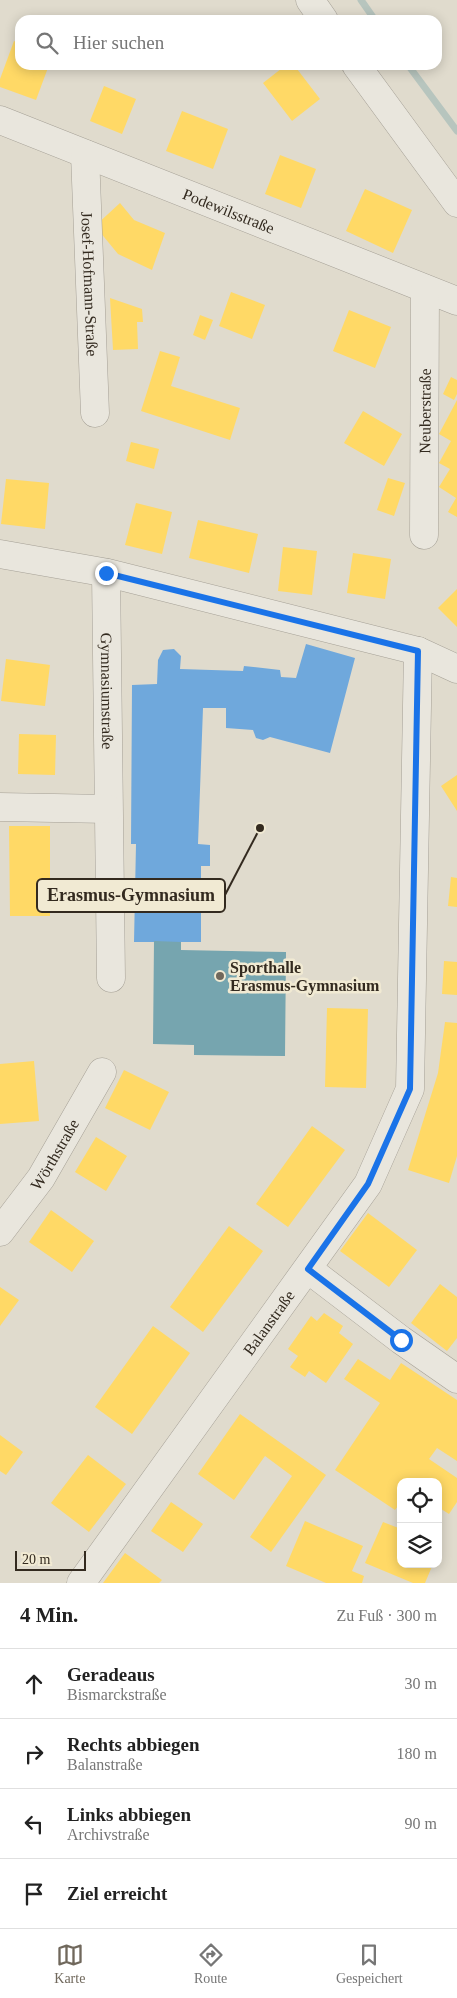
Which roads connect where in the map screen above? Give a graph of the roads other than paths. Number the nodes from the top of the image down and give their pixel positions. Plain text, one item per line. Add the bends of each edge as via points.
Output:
1 (310, 0) edge
2 (320, 15) edge
3 (360, 70) edge
4 (0, 120) edge
5 (85, 154) junction
6 (457, 203) edge
7 (425, 288) junction
8 (457, 301) edge
9 (95, 413) dead end
10 (424, 535) dead end
11 (0, 554) edge
12 (106, 573) junction
13 (418, 651) junction
14 (457, 669) edge
15 (0, 807) edge
16 (108, 809) junction
17 (111, 978) dead end
18 (102, 1072) dead end
19 (0, 1232) edge
20 (308, 1269) junction
21 (457, 1379) edge
22 (81, 1583) edge

1 - 2 street
3 - 6 street
4 - 5 street, Podewilsstraße
5 - 7 street, Podewilsstraße
5 - 9 street, Josef-Hofmann-Straße
7 - 8 street, Podewilsstraße
7 - 10 street, Neuberstraße
11 - 12 street
12 - 13 street
12 - 16 street, Gymnasiumstraße
13 - 14 street
13 - 20 street, Balanstraße via 410,1089 368,1184
15 - 16 street
16 - 17 street, Gymnasiumstraße
18 - 19 street, Wörthstraße via 41,1178
20 - 21 street
20 - 22 street, Balanstraße

